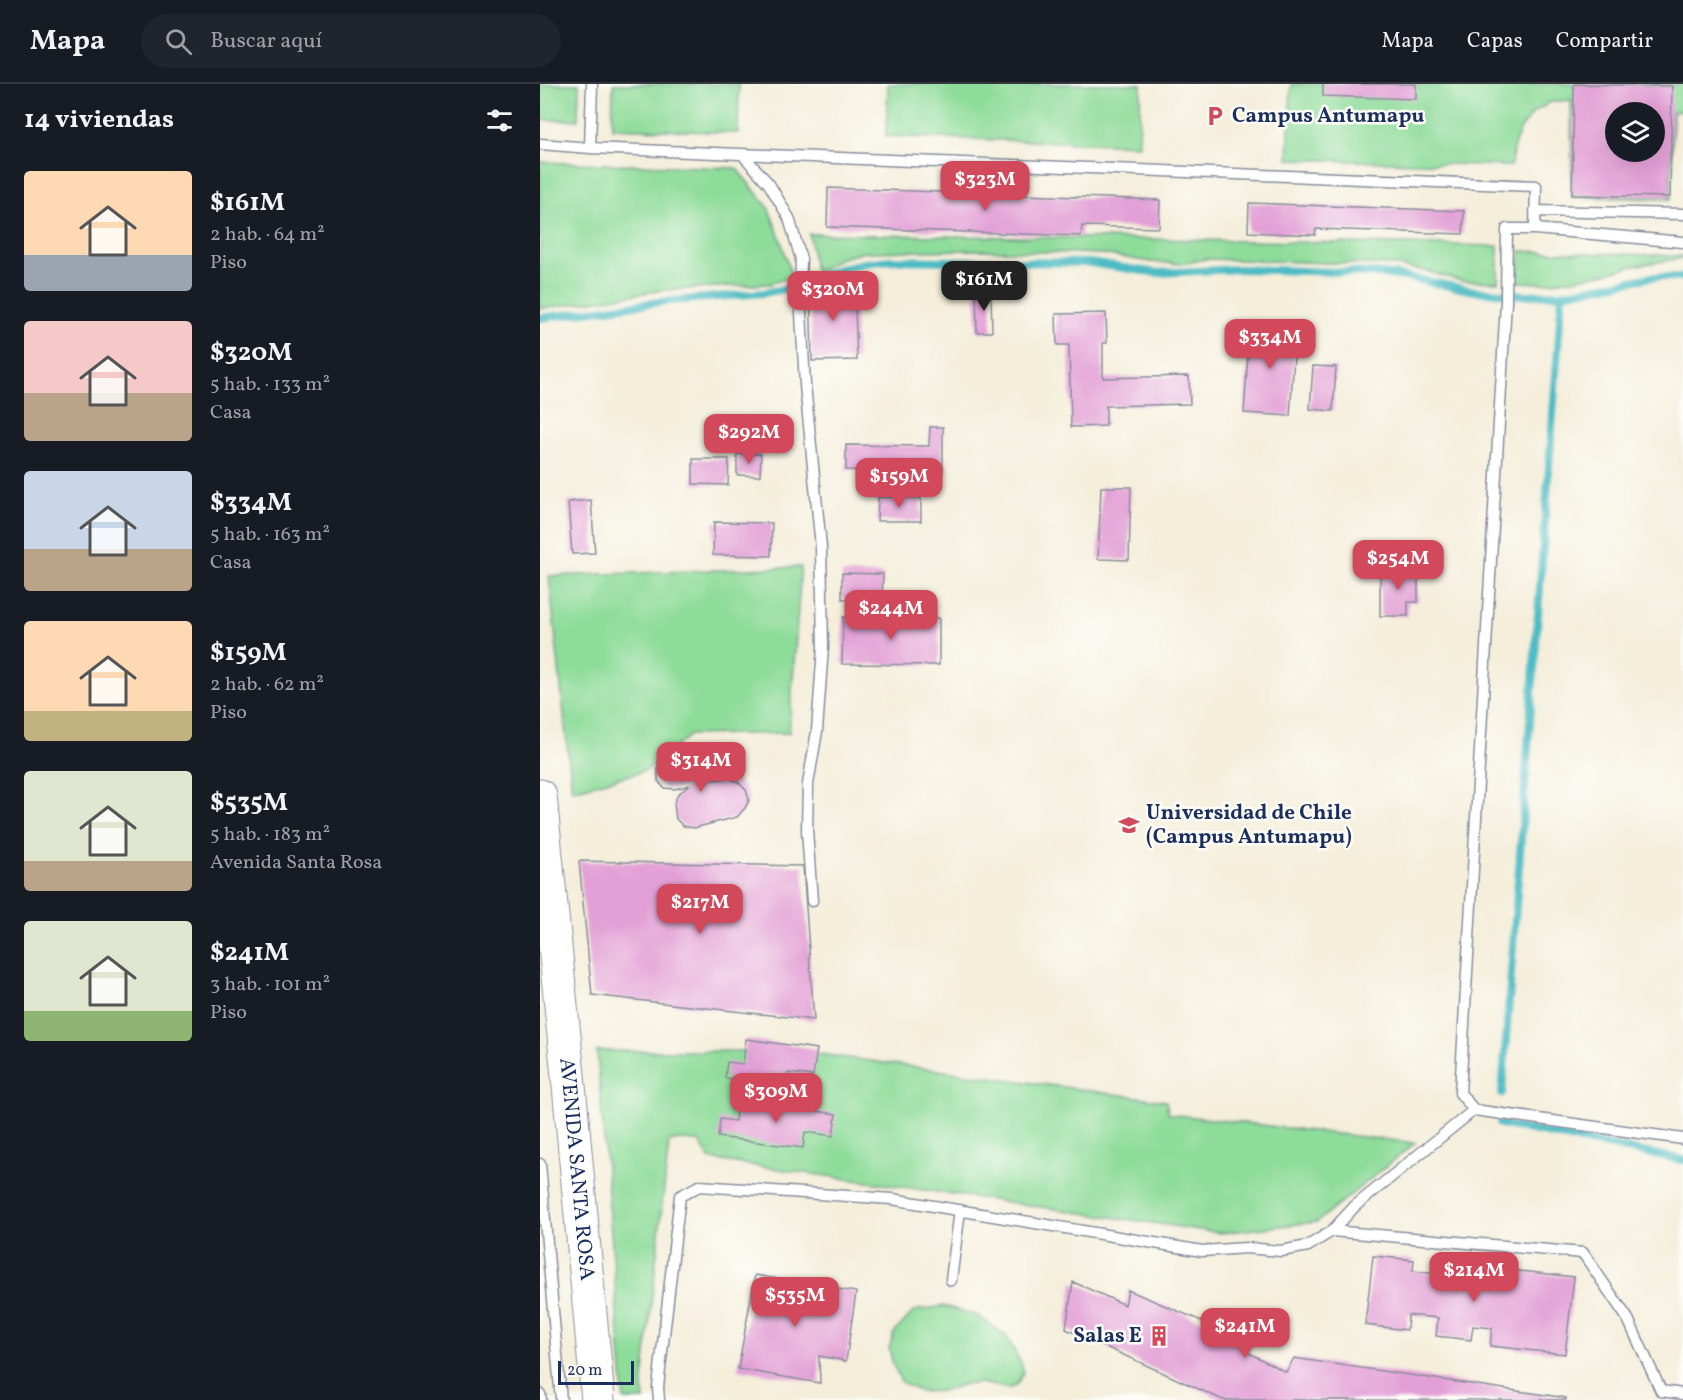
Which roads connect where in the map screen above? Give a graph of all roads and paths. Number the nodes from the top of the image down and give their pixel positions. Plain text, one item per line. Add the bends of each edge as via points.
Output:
1 (591, 84) edge
2 (540, 144) edge
3 (590, 148) junction
4 (742, 154) junction
5 (1535, 211) junction
6 (1683, 214) edge
7 (1535, 229) junction
8 (1683, 242) edge
9 (540, 796) edge
10 (812, 901) dead end
11 (1474, 1110) junction
12 (1683, 1139) edge
13 (540, 1164) edge
14 (960, 1210) junction
15 (1332, 1231) junction
16 (951, 1280) dead end
17 (540, 1394) edge
18 (1683, 1394) edge
19 (541, 1400) edge
20 (561, 1400) edge
21 (598, 1400) edge
22 (659, 1400) edge

1 - 3 lane
2 - 3 lane
3 - 4 lane
4 - 5 lane via 1536,186
4 - 10 lane via 769,184 784,209 801,259 805,385 822,569 823,647 808,784
5 - 6 lane
5 - 7 lane
7 - 8 lane
7 - 11 lane via 1506,229 1506,302 1460,1093
9 - 21 main road, AVENIDA SANTA ROSA
11 - 12 lane
11 - 15 lane via 1355,1206
13 - 20 lane
14 - 15 lane via 1202,1251 1281,1251 1308,1246
14 - 16 lane
14 - 22 lane via 892,1199 699,1186 680,1196
15 - 18 lane via 1583,1253 1628,1319 1661,1391
17 - 19 lane

